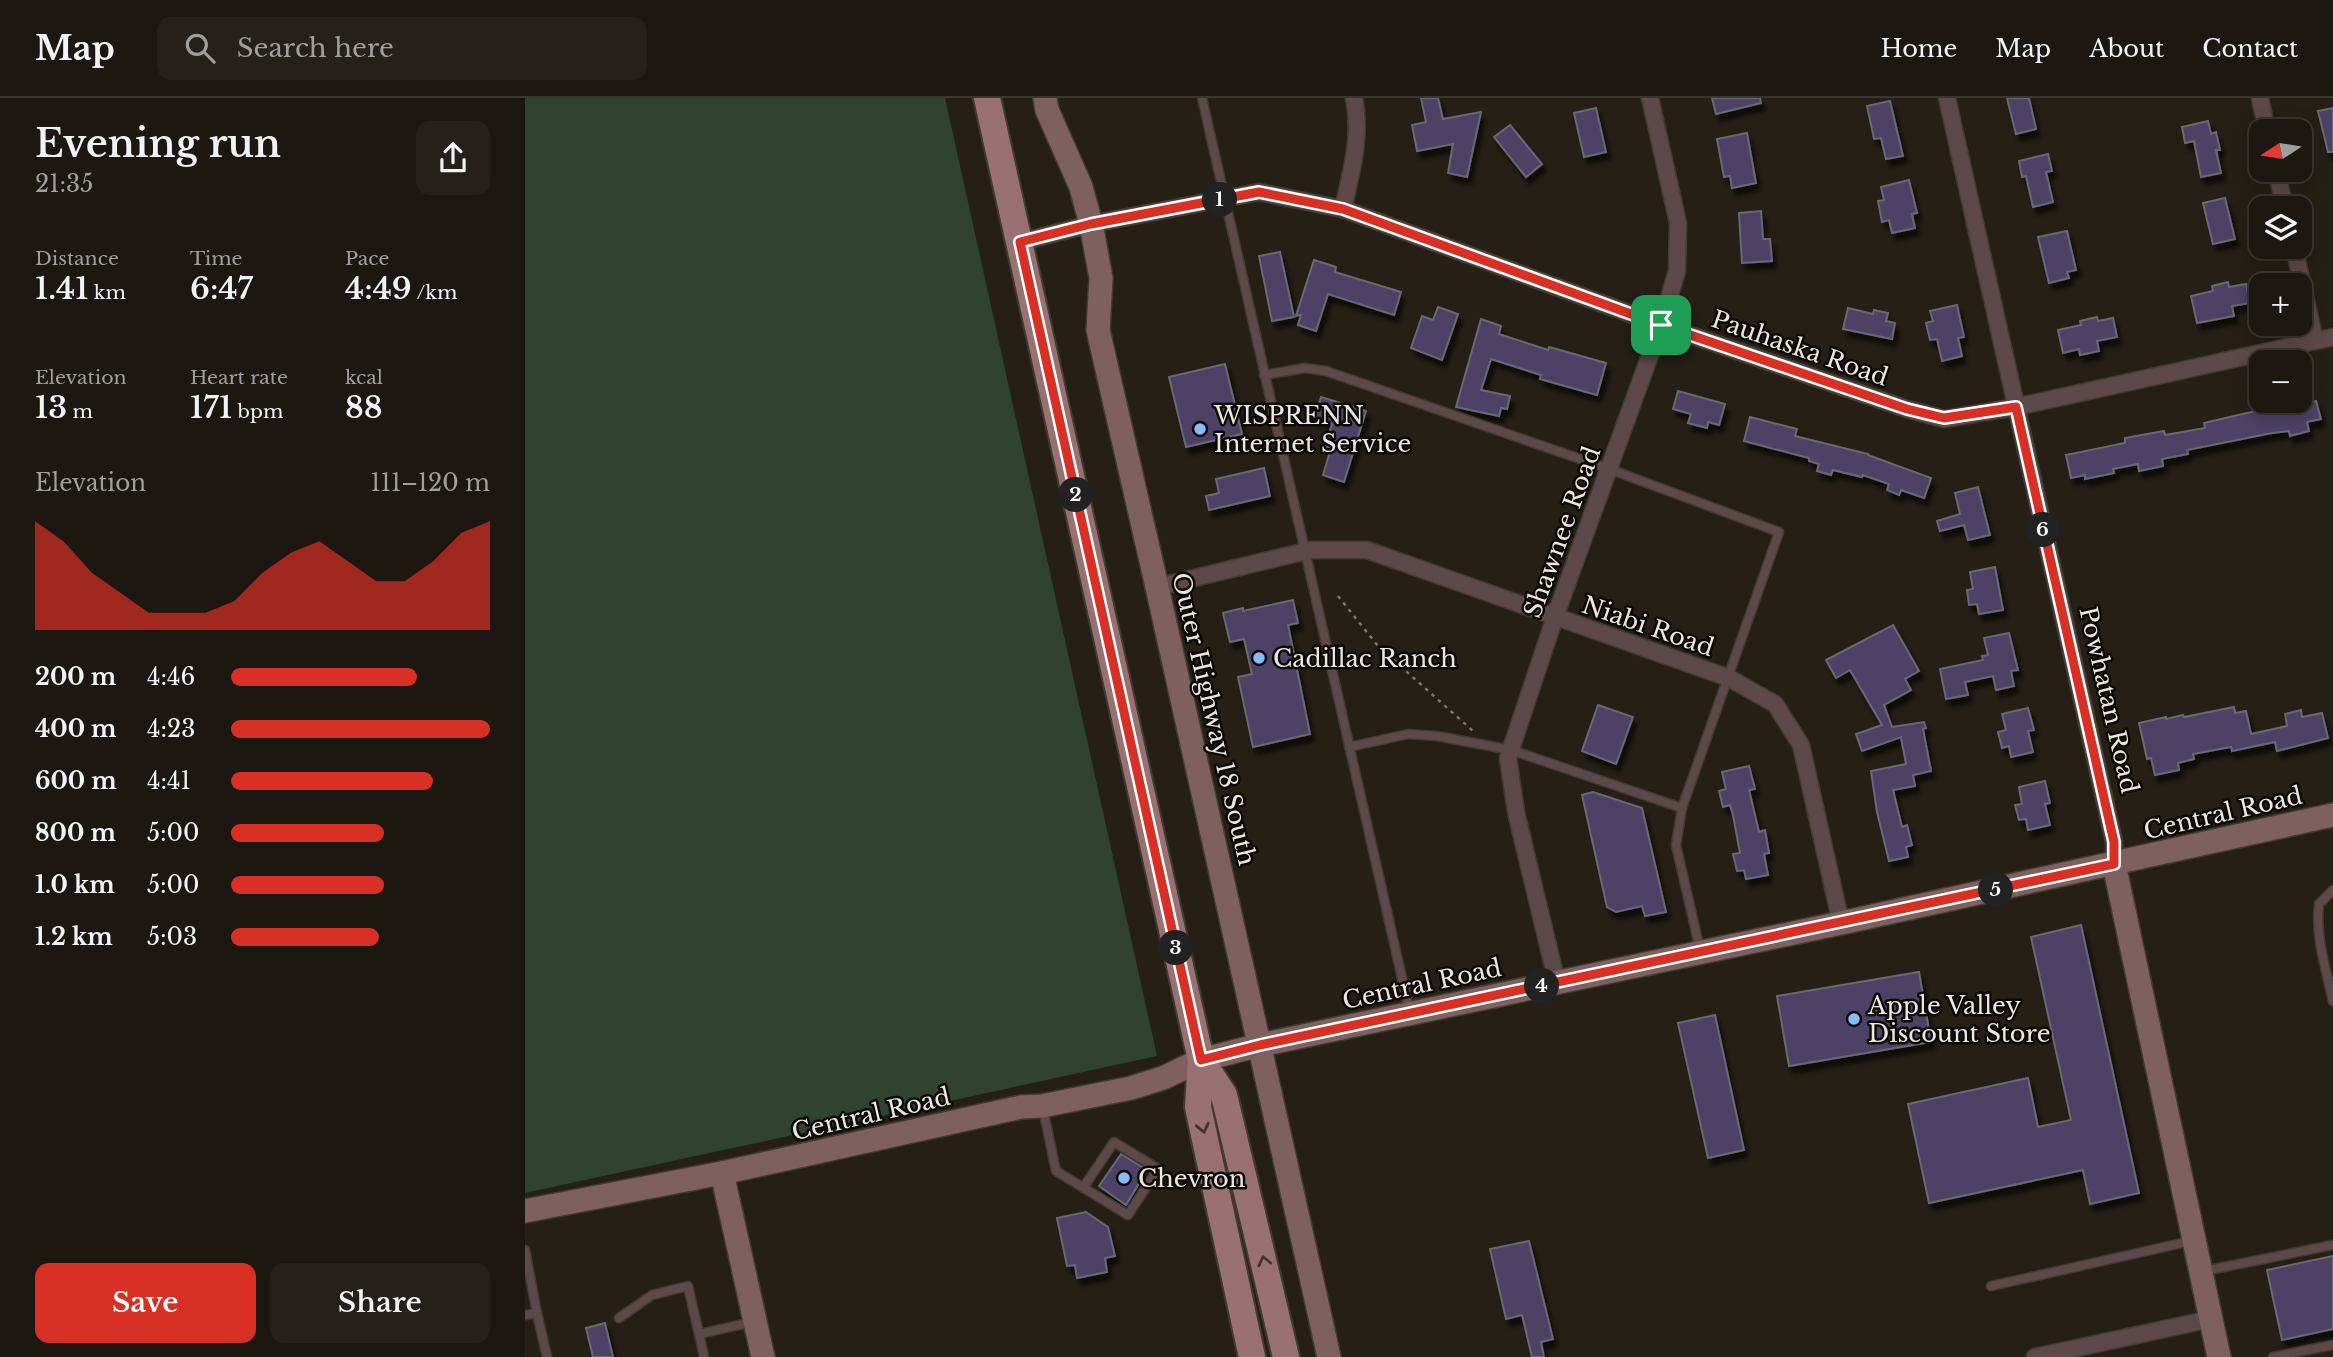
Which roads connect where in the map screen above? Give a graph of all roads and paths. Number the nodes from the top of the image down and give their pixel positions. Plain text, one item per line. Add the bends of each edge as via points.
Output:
1 (987, 98) edge
2 (1045, 98) edge
3 (1202, 98) edge
4 (1354, 98) edge
5 (1650, 98) edge
6 (1947, 98) edge
7 (2260, 98) edge
8 (2264, 119) edge
9 (1224, 199) junction
10 (1343, 209) junction
11 (1091, 224) junction
12 (1020, 242) junction
13 (2297, 259) edge
14 (1661, 325) junction
15 (2333, 337) edge
16 (2315, 341) junction
17 (1264, 375) junction
18 (2016, 407) junction
19 (1609, 469) junction
20 (1304, 551) junction
21 (1157, 587) junction
22 (1338, 596) dead end
23 (1555, 617) junction
24 (1729, 678) junction
25 (1489, 745) junction
26 (1349, 747) junction
27 (1511, 750) junction
28 (1682, 808) junction
29 (2333, 815) edge
30 (2114, 864) junction
31 (2333, 890) edge
32 (1841, 923) junction
33 (1700, 952) junction
34 (1557, 983) junction
35 (2333, 1001) edge
36 (1410, 1013) junction
37 (1260, 1045) junction
38 (1201, 1060) junction
39 (1042, 1106) junction
40 (722, 1173) junction
41 (1083, 1188) junction
42 (525, 1211) edge
43 (2194, 1241) junction
44 (2333, 1245) edge
45 (525, 1250) edge
46 (2201, 1272) junction
47 (1991, 1286) dead end
48 (537, 1313) junction
49 (525, 1315) edge
50 (619, 1318) dead end
51 (2211, 1319) junction
52 (755, 1321) junction
53 (699, 1334) junction
54 (2333, 1345) edge
55 (547, 1357) edge
56 (703, 1357) edge
57 (763, 1357) edge
58 (1252, 1357) edge
59 (1286, 1357) edge
60 (1329, 1357) edge
61 (2035, 1357) edge
62 (2219, 1357) edge
63 (2273, 1357) edge

1 - 12 main road
2 - 11 street, Outer Highway 18 South
3 - 9 lane
4 - 10 street via 1354,159
5 - 14 street, Shawnee Road via 1678,223 1677,271
6 - 18 street, Powhatan Road
7 - 8 street
9 - 10 street, Pauhaska Road via 1259,192
9 - 11 street, Pauhaska Road
9 - 17 lane
10 - 14 street, Pauhaska Road
11 - 12 street, Pauhaska Road
11 - 21 street, Outer Highway 18 South via 1101,278 1098,330
12 - 38 main road
13 - 16 street
14 - 18 street, Pauhaska Road via 1944,418
14 - 19 street, Shawnee Road
15 - 16 street, Pauhaska Road
16 - 18 street, Pauhaska Road
17 - 19 lane via 1305,368 1326,370
17 - 20 lane
18 - 30 street, Powhatan Road via 2114,842
19 - 23 street, Shawnee Road
19 - 24 lane via 1779,532
20 - 21 street, Niabi Road
20 - 23 street, Niabi Road via 1367,550
20 - 26 lane
21 - 37 street, Outer Highway 18 South
22 - 25 path via 1378,646
23 - 24 street, Niabi Road
23 - 27 street, Shawnee Road
24 - 28 lane
24 - 32 street, Niabi Road via 1776,704 1801,746
25 - 26 lane via 1408,734
25 - 27 lane
26 - 36 lane
27 - 28 lane
27 - 34 street, Shawnee Road via 1508,758 1516,812
28 - 33 lane via 1676,845
29 - 30 street, Central Road
30 - 32 street, Central Road
30 - 43 street, Powhatan Road
31 - 35 lane via 2319,904 2318,915
32 - 33 street, Central Road
33 - 34 street, Central Road
34 - 36 street, Central Road
36 - 37 street, Central Road
37 - 38 street, Central Road
37 - 60 street, Outer Highway 18 South
38 - 39 street, Central Road via 1131,1088
38 -> 58 main road via 1198,1107
59 -> 38 main road via 1224,1095
39 - 40 street, Central Road
39 - 41 lane via 1056,1171
40 - 42 street, Central Road
40 - 52 street
41 - 41 lane via 1128,1215 1158,1169 1114,1142
43 - 46 street, Powhatan Road
43 - 47 lane
44 - 46 lane
45 - 48 lane
46 - 51 street, Powhatan Road
48 - 49 lane
48 - 55 lane
50 - 53 lane via 652,1295 688,1286
51 - 61 street
51 - 62 street, Powhatan Road
52 - 53 lane
52 - 57 street
53 - 56 lane
54 - 63 lane

